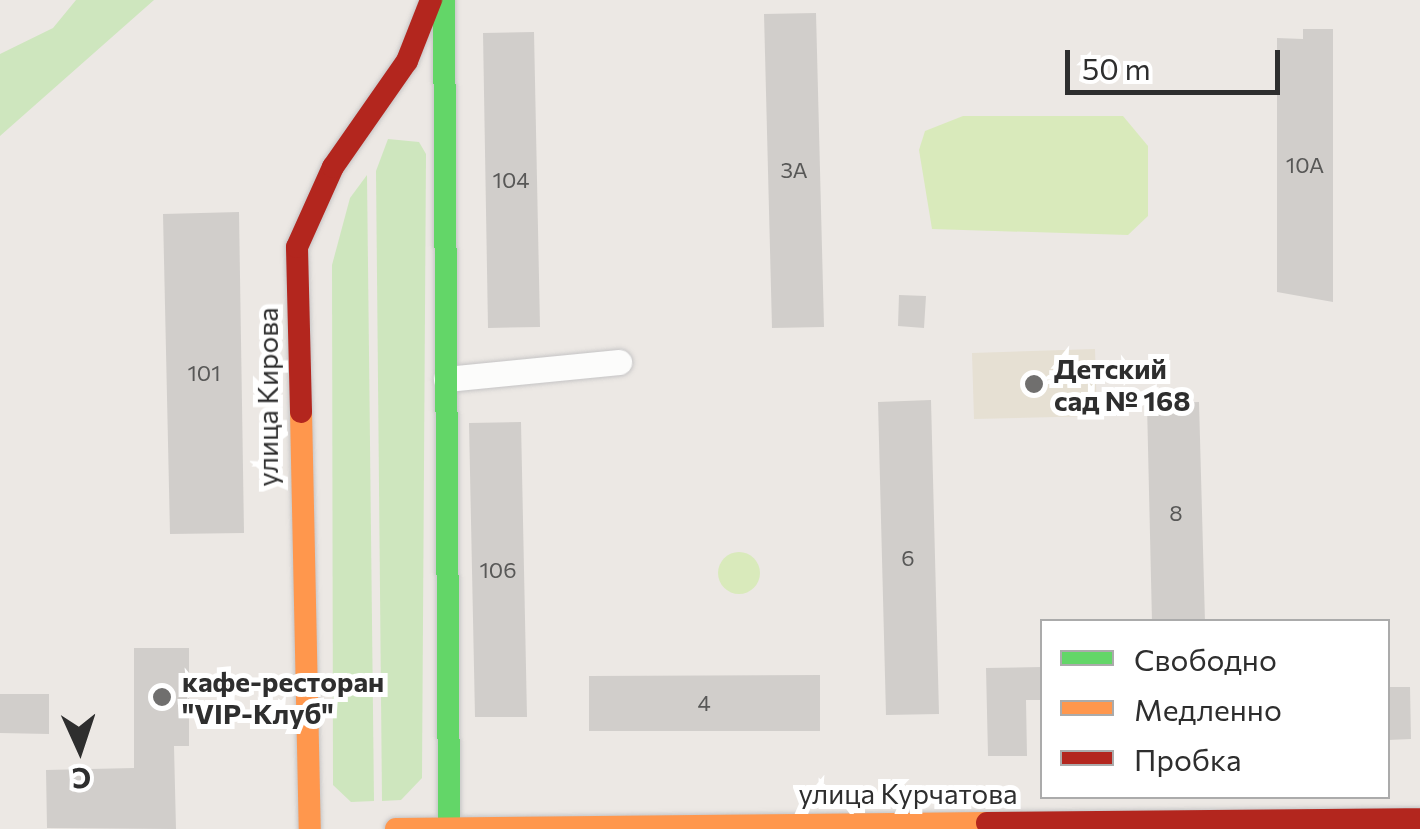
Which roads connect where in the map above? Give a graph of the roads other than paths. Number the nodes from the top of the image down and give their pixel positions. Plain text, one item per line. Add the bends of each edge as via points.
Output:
1 (431, 0) edge
2 (444, 0) edge
3 (620, 362) dead end
4 (446, 378) junction
5 (1420, 819) edge
6 (450, 828) edge
7 (310, 829) edge
8 (396, 829) edge

1 - 7 main road, улица Кирова via 408,61 334,167 297,247
2 - 4 main road
3 - 4 street
4 - 6 main road
5 - 6 main road, улица Курчатова
6 - 8 main road, улица Курчатова

